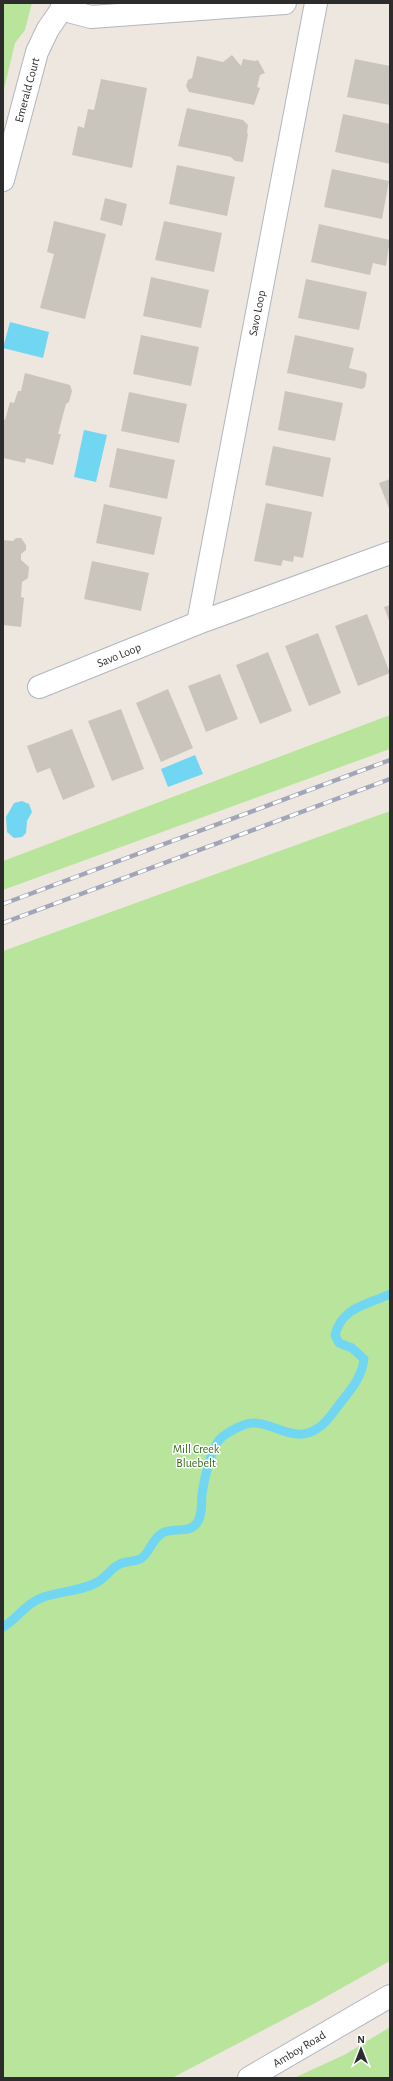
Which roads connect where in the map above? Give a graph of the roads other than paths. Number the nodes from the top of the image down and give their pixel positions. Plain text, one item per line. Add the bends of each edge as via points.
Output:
1 (285, 3) edge
2 (316, 3) edge
3 (63, 5) edge
4 (3, 180) edge
5 (390, 553) edge
6 (198, 623) junction
7 (39, 687) dead end
8 (390, 1996) edge
9 (249, 2078) edge

1 - 3 street via 101,17 81,16
2 - 6 street, Savo Loop
3 - 4 street, Emerald Court via 37,52
5 - 6 street, Savo Loop
6 - 7 street, Savo Loop
8 - 9 street, Amboy Road

